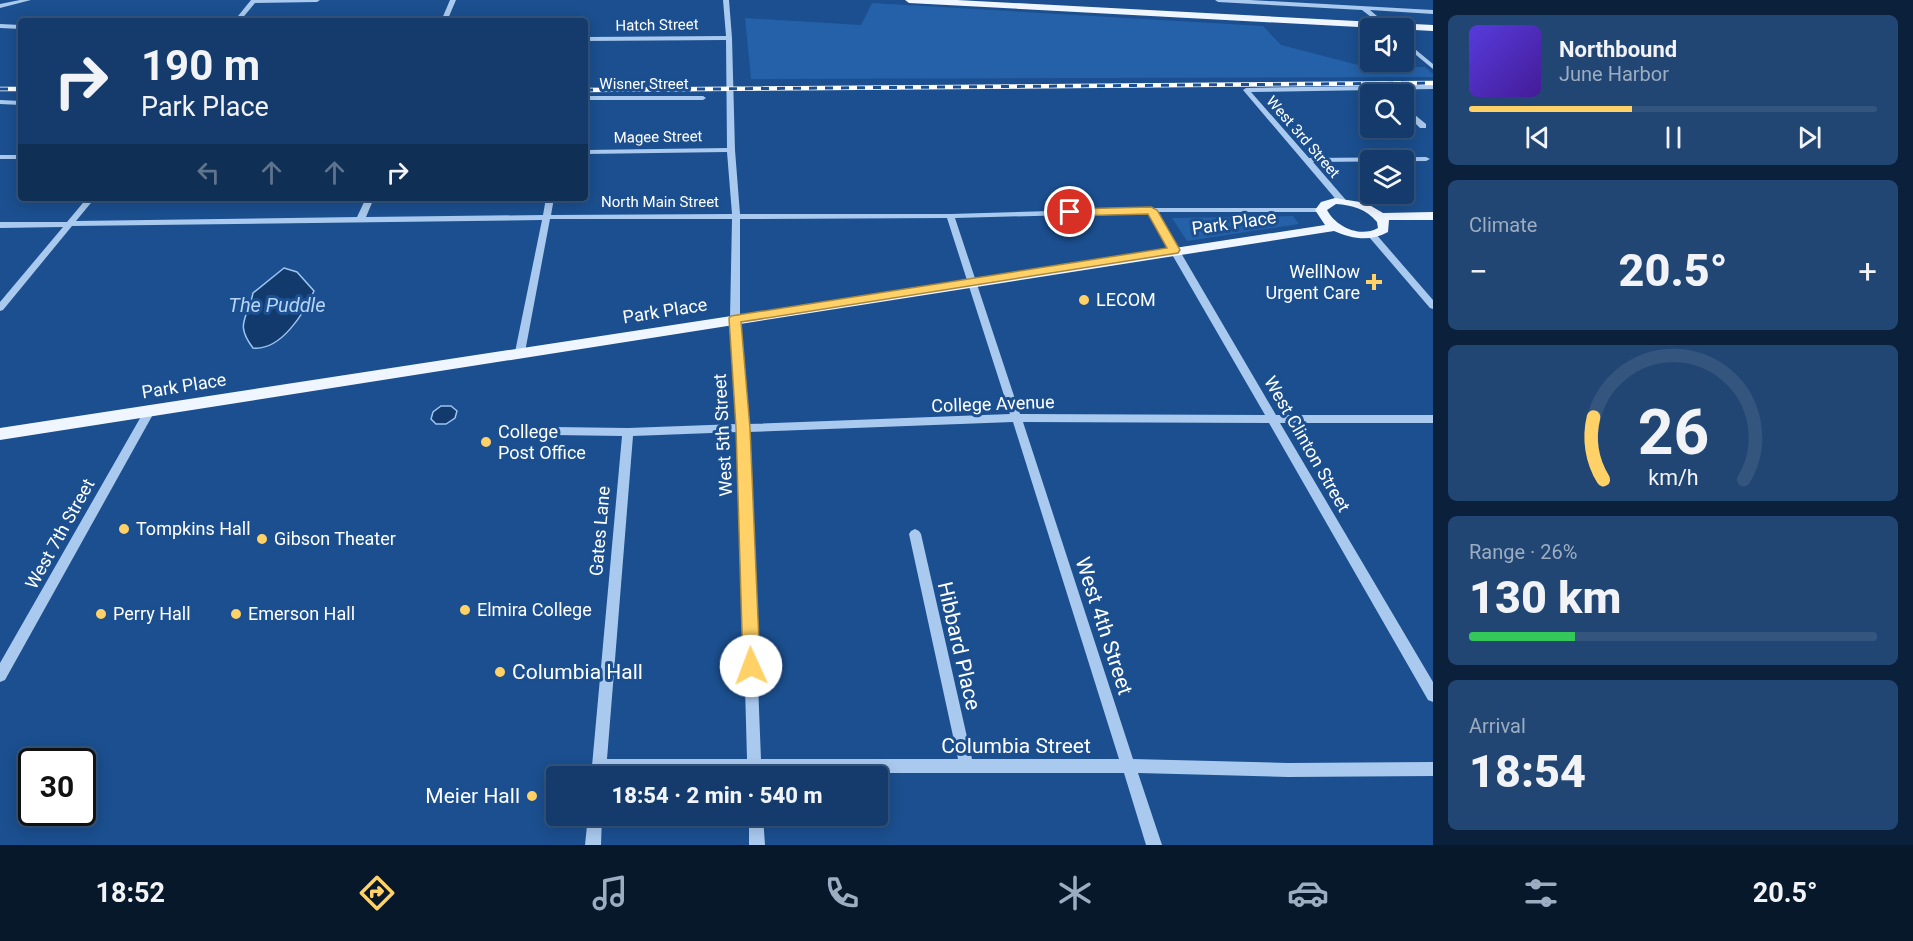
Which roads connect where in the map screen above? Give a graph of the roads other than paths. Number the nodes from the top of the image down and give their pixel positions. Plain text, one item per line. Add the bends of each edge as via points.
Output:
1 (28, 0) edge
2 (254, 0) edge
3 (316, 0) edge
4 (453, 0) edge
5 (726, 0) edge
6 (909, 0) edge
7 (1016, 0) edge
8 (1218, 0) edge
9 (1225, 0) edge
10 (1354, 0) edge
11 (0, 6) edge
12 (1363, 8) junction
13 (1433, 12) edge
14 (239, 18) edge
15 (445, 18) edge
16 (1375, 18) edge
17 (1433, 22) edge
18 (1360, 23) edge
19 (1414, 23) edge
20 (1360, 24) edge
21 (0, 26) edge
22 (18, 27) edge
23 (1414, 27) edge
24 (1433, 28) edge
25 (729, 38) junction
26 (588, 39) edge
27 (1414, 51) edge
28 (1433, 67) edge
29 (1414, 87) edge
30 (1433, 87) edge
31 (1360, 88) edge
32 (588, 98) edge
33 (703, 98) dead end
34 (0, 102) edge
35 (18, 102) edge
36 (1414, 117) edge
37 (1423, 126) dead end
38 (731, 150) junction
39 (588, 152) edge
40 (0, 157) edge
41 (18, 157) edge
42 (1426, 159) dead end
43 (1305, 160) junction
44 (88, 201) edge
45 (369, 201) edge
46 (549, 201) edge
47 (1342, 201) junction
48 (1151, 210) junction
49 (1321, 210) junction
50 (950, 216) junction
51 (1433, 216) edge
52 (546, 217) junction
53 (736, 217) junction
54 (1380, 217) junction
55 (360, 221) junction
56 (69, 224) junction
57 (0, 225) edge
58 (1335, 227) junction
59 (1372, 235) junction
60 (1174, 250) junction
61 (974, 283) junction
62 (1433, 306) edge
63 (0, 308) edge
64 (735, 318) junction
65 (520, 352) junction
66 (151, 409) junction
67 (1270, 417) junction
68 (1016, 418) junction
69 (1433, 419) edge
70 (743, 428) junction
71 (553, 431) dead end
72 (628, 432) junction
73 (0, 434) edge
74 (915, 534) dead end
75 (0, 676) edge
76 (1433, 695) edge
77 (600, 766) edge
78 (755, 766) edge
79 (1129, 766) junction
80 (967, 767) junction
81 (888, 769) edge
82 (1433, 770) edge
83 (594, 826) edge
84 (756, 826) edge
85 (592, 845) edge
86 (757, 845) edge
87 (1154, 845) edge

1 - 11 street
2 - 3 street
2 - 14 street
4 - 15 street
5 - 25 street, West 5th Street
6 - 20 main road
7 - 18 main road
8 - 9 street
9 - 12 street
10 - 12 street
12 - 13 street
12 - 16 street
17 - 19 main road
21 - 22 street
23 - 24 main road
25 - 26 street, Hatch Street
25 - 38 street, West 5th Street
27 - 28 street
29 - 30 street
31 - 43 street, West 3rd Street via 1246,90
32 - 33 street, Wisner Street
34 - 35 street
36 - 37 street
38 - 39 street, Magee Street
38 - 53 street, West 5th Street
40 - 41 street
42 - 43 street
43 - 47 street, West 3rd Street
44 - 56 street
45 - 55 street
46 - 52 street
47 - 49 main road via 1329,202
47 - 54 main road via 1364,206
48 - 49 street, North Main Street
48 - 50 street, North Main Street
48 - 60 street, West Clinton Street
49 - 58 main road
50 - 53 street, North Main Street
50 - 61 street
51 - 54 main road
52 - 53 street, North Main Street
52 - 55 street, North Main Street
52 - 65 street
53 - 64 street, West 5th Street
54 - 59 main road via 1384,229
55 - 56 street, North Main Street
56 - 57 street, North Main Street
56 - 63 street
58 - 59 main road
58 - 60 main road, Park Place
59 - 62 street
60 - 61 main road, Park Place
60 - 67 street, West Clinton Street
61 - 64 main road, Park Place
61 - 68 street, West 4th Street
64 - 65 main road, Park Place
64 - 70 street, West 5th Street
65 - 66 main road, Park Place
66 - 73 main road, Park Place
66 - 75 street, West 7th Street
67 - 68 street, College Avenue
67 - 69 street, College Avenue
67 - 76 street, West Clinton Street
68 - 70 street, College Avenue
68 - 79 street, West 4th Street
70 - 72 street, College Avenue
70 - 78 street, West 5th Street
71 - 72 street, College Avenue
72 - 77 street, Gates Lane
74 - 80 street, Hibbard Place
79 - 80 street, Columbia Street
79 - 82 street, Columbia Street
79 - 87 street, West 4th Street
80 - 81 street, Columbia Street
83 - 85 street
84 - 86 street

